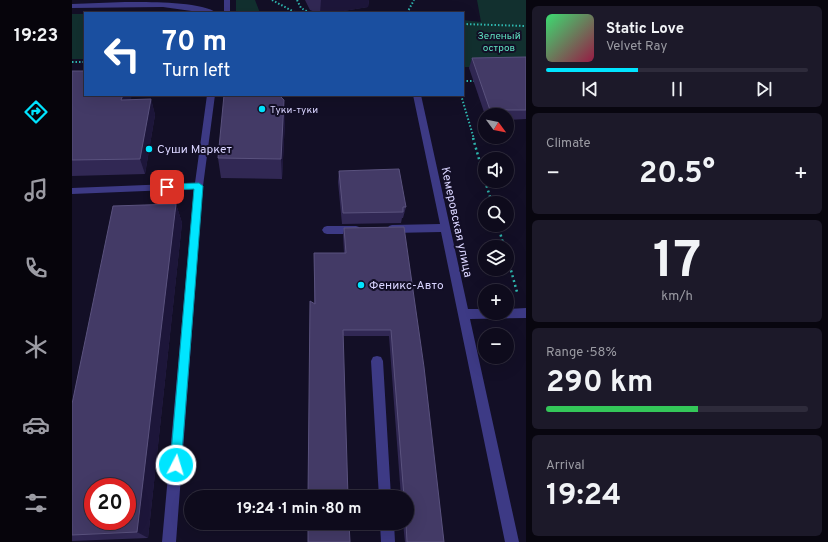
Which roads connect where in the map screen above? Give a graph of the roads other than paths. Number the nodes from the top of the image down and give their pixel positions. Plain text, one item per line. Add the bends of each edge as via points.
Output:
1 (227, 0) edge
2 (72, 6) edge
3 (211, 12) edge
4 (227, 12) edge
5 (211, 96) edge
6 (417, 96) edge
7 (199, 186) junction
8 (72, 191) edge
9 (446, 228) junction
10 (380, 229) edge
11 (327, 230) dead end
12 (365, 230) edge
13 (525, 313) edge
14 (464, 314) junction
15 (377, 361) dead end
16 (386, 490) edge
17 (387, 530) edge
18 (169, 542) edge
19 (388, 542) edge
20 (512, 542) edge

1 - 4 street
2 - 3 street via 158,5 195,7
5 - 7 street
6 - 9 street, Кемеровская улица
7 - 8 street
7 - 18 street
9 - 10 street
9 - 14 street, Кемеровская улица
11 - 12 street
13 - 14 street
14 - 20 street, Кемеровская улица
15 - 16 street
17 - 19 street

